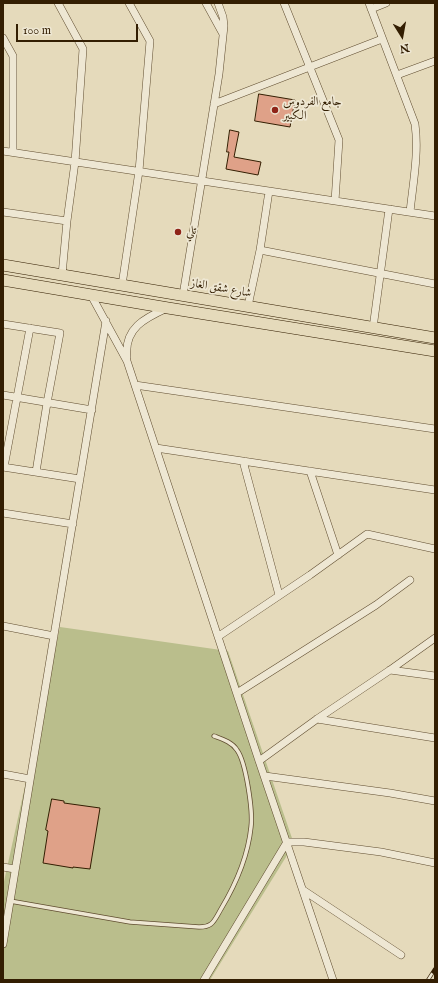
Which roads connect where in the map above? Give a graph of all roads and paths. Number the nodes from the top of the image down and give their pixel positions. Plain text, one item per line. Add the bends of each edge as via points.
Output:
1 (58, 3) edge
2 (129, 3) edge
3 (206, 3) edge
4 (227, 3) edge
5 (386, 3) edge
6 (287, 4) edge
7 (219, 5) edge
8 (370, 6) edge
9 (210, 11) junction
10 (224, 36) junction
11 (3, 38) edge
12 (382, 39) junction
13 (435, 61) edge
14 (309, 67) junction
15 (397, 75) junction
16 (214, 104) junction
17 (3, 151) edge
18 (13, 152) junction
19 (75, 162) junction
20 (139, 171) junction
21 (202, 181) junction
22 (269, 191) junction
23 (335, 201) junction
24 (389, 209) junction
25 (3, 212) edge
26 (410, 212) junction
27 (435, 216) edge
28 (67, 221) junction
29 (260, 250) junction
30 (3, 265) edge
31 (380, 273) junction
32 (62, 275) junction
33 (3, 280) edge
34 (435, 284) edge
35 (122, 285) junction
36 (91, 295) junction
37 (183, 295) junction
38 (248, 306) junction
39 (168, 308) junction
40 (293, 314) junction
41 (106, 321) junction
42 (3, 324) edge
43 (30, 328) junction
44 (290, 328) junction
45 (373, 328) junction
46 (435, 338) edge
47 (435, 351) edge
48 (127, 361) junction
49 (135, 385) junction
50 (3, 395) edge
51 (17, 398) junction
52 (47, 402) junction
53 (92, 410) junction
54 (435, 429) edge
55 (156, 448) junction
56 (242, 461) junction
57 (4, 467) edge
58 (310, 471) junction
59 (36, 472) junction
60 (80, 479) junction
61 (435, 490) edge
62 (3, 513) edge
63 (73, 524) junction
64 (435, 549) edge
65 (338, 555) junction
66 (410, 580) dead end
67 (279, 595) junction
68 (3, 626) edge
69 (54, 636) junction
70 (219, 636) junction
71 (435, 638) edge
72 (390, 670) junction
73 (435, 676) edge
74 (237, 693) junction
75 (317, 718) junction
76 (214, 736) dead end
77 (435, 738) edge
78 (259, 761) junction
79 (3, 774) edge
80 (265, 776) junction
81 (30, 779) junction
82 (435, 801) edge
83 (287, 842) junction
84 (435, 862) edge
85 (3, 867) edge
86 (15, 869) junction
87 (303, 889) junction
88 (10, 901) junction
89 (3, 944) edge
90 (401, 955) dead end
91 (204, 980) edge
92 (334, 980) edge

1 - 19 street via 83,49
2 - 20 street via 150,42
3 - 9 street
4 - 7 street
5 - 8 street
6 - 14 street
7 - 9 street
7 - 10 street via 223,17
8 - 12 street
9 - 10 street
10 - 16 street
11 - 18 street via 13,56
12 - 14 street
12 - 15 street
13 - 15 street
14 - 16 street
14 - 23 street via 339,140
15 - 26 street via 415,124 417,137
16 - 21 street
17 - 18 street
18 - 19 street
19 - 20 street
19 - 28 street
20 - 21 street
20 - 35 street
21 - 22 street
21 - 37 street
22 - 23 street
22 - 29 street
23 - 24 street
24 - 26 street
24 - 31 street
25 - 28 street
26 - 27 street
28 - 32 street
29 - 31 street
29 - 38 street
30 - 32 main road, شارع شقق الغاز
31 - 34 street
31 - 45 street
32 - 35 main road, شارع شقق الغاز
33 - 36 main road
35 - 37 main road, شارع شقق الغاز
36 - 39 main road
36 - 41 street
37 - 38 main road, شارع شقق الغاز
38 - 40 main road, شارع شقق الغاز
39 - 44 main road
39 - 48 street via 146,318 133,330 128,342
40 - 44 main road
40 - 45 main road, شارع شقق الغاز
41 - 48 street
41 - 53 street
42 - 43 street
43 - 51 street
43 - 52 street via 60,333
44 - 47 main road
45 - 46 main road, شارع شقق الغاز
48 - 49 street
49 - 54 street
49 - 55 street
50 - 51 street
51 - 52 street
51 - 57 street
52 - 53 street
52 - 59 street
53 - 60 street
55 - 56 street
55 - 70 street
56 - 58 street
56 - 67 street
57 - 59 street
58 - 61 street
58 - 65 street
59 - 60 street
60 - 63 street
62 - 63 street
63 - 69 street
64 - 65 street via 367,534
65 - 67 street
66 - 74 street via 376,605
67 - 70 street
68 - 69 street
69 - 81 street
70 - 74 street
71 - 72 street
72 - 73 street
72 - 75 street
74 - 78 street
75 - 77 street
75 - 78 street
76 - 88 lane via 238,750 250,797 252,826 240,872 229,896 210,924 199,927 130,922
78 - 80 street
79 - 81 street
80 - 82 street
80 - 83 street
81 - 86 street
83 - 84 street via 381,852
83 - 87 street
83 - 91 street
85 - 86 street
86 - 88 street
87 - 90 street
87 - 92 street
88 - 89 street

